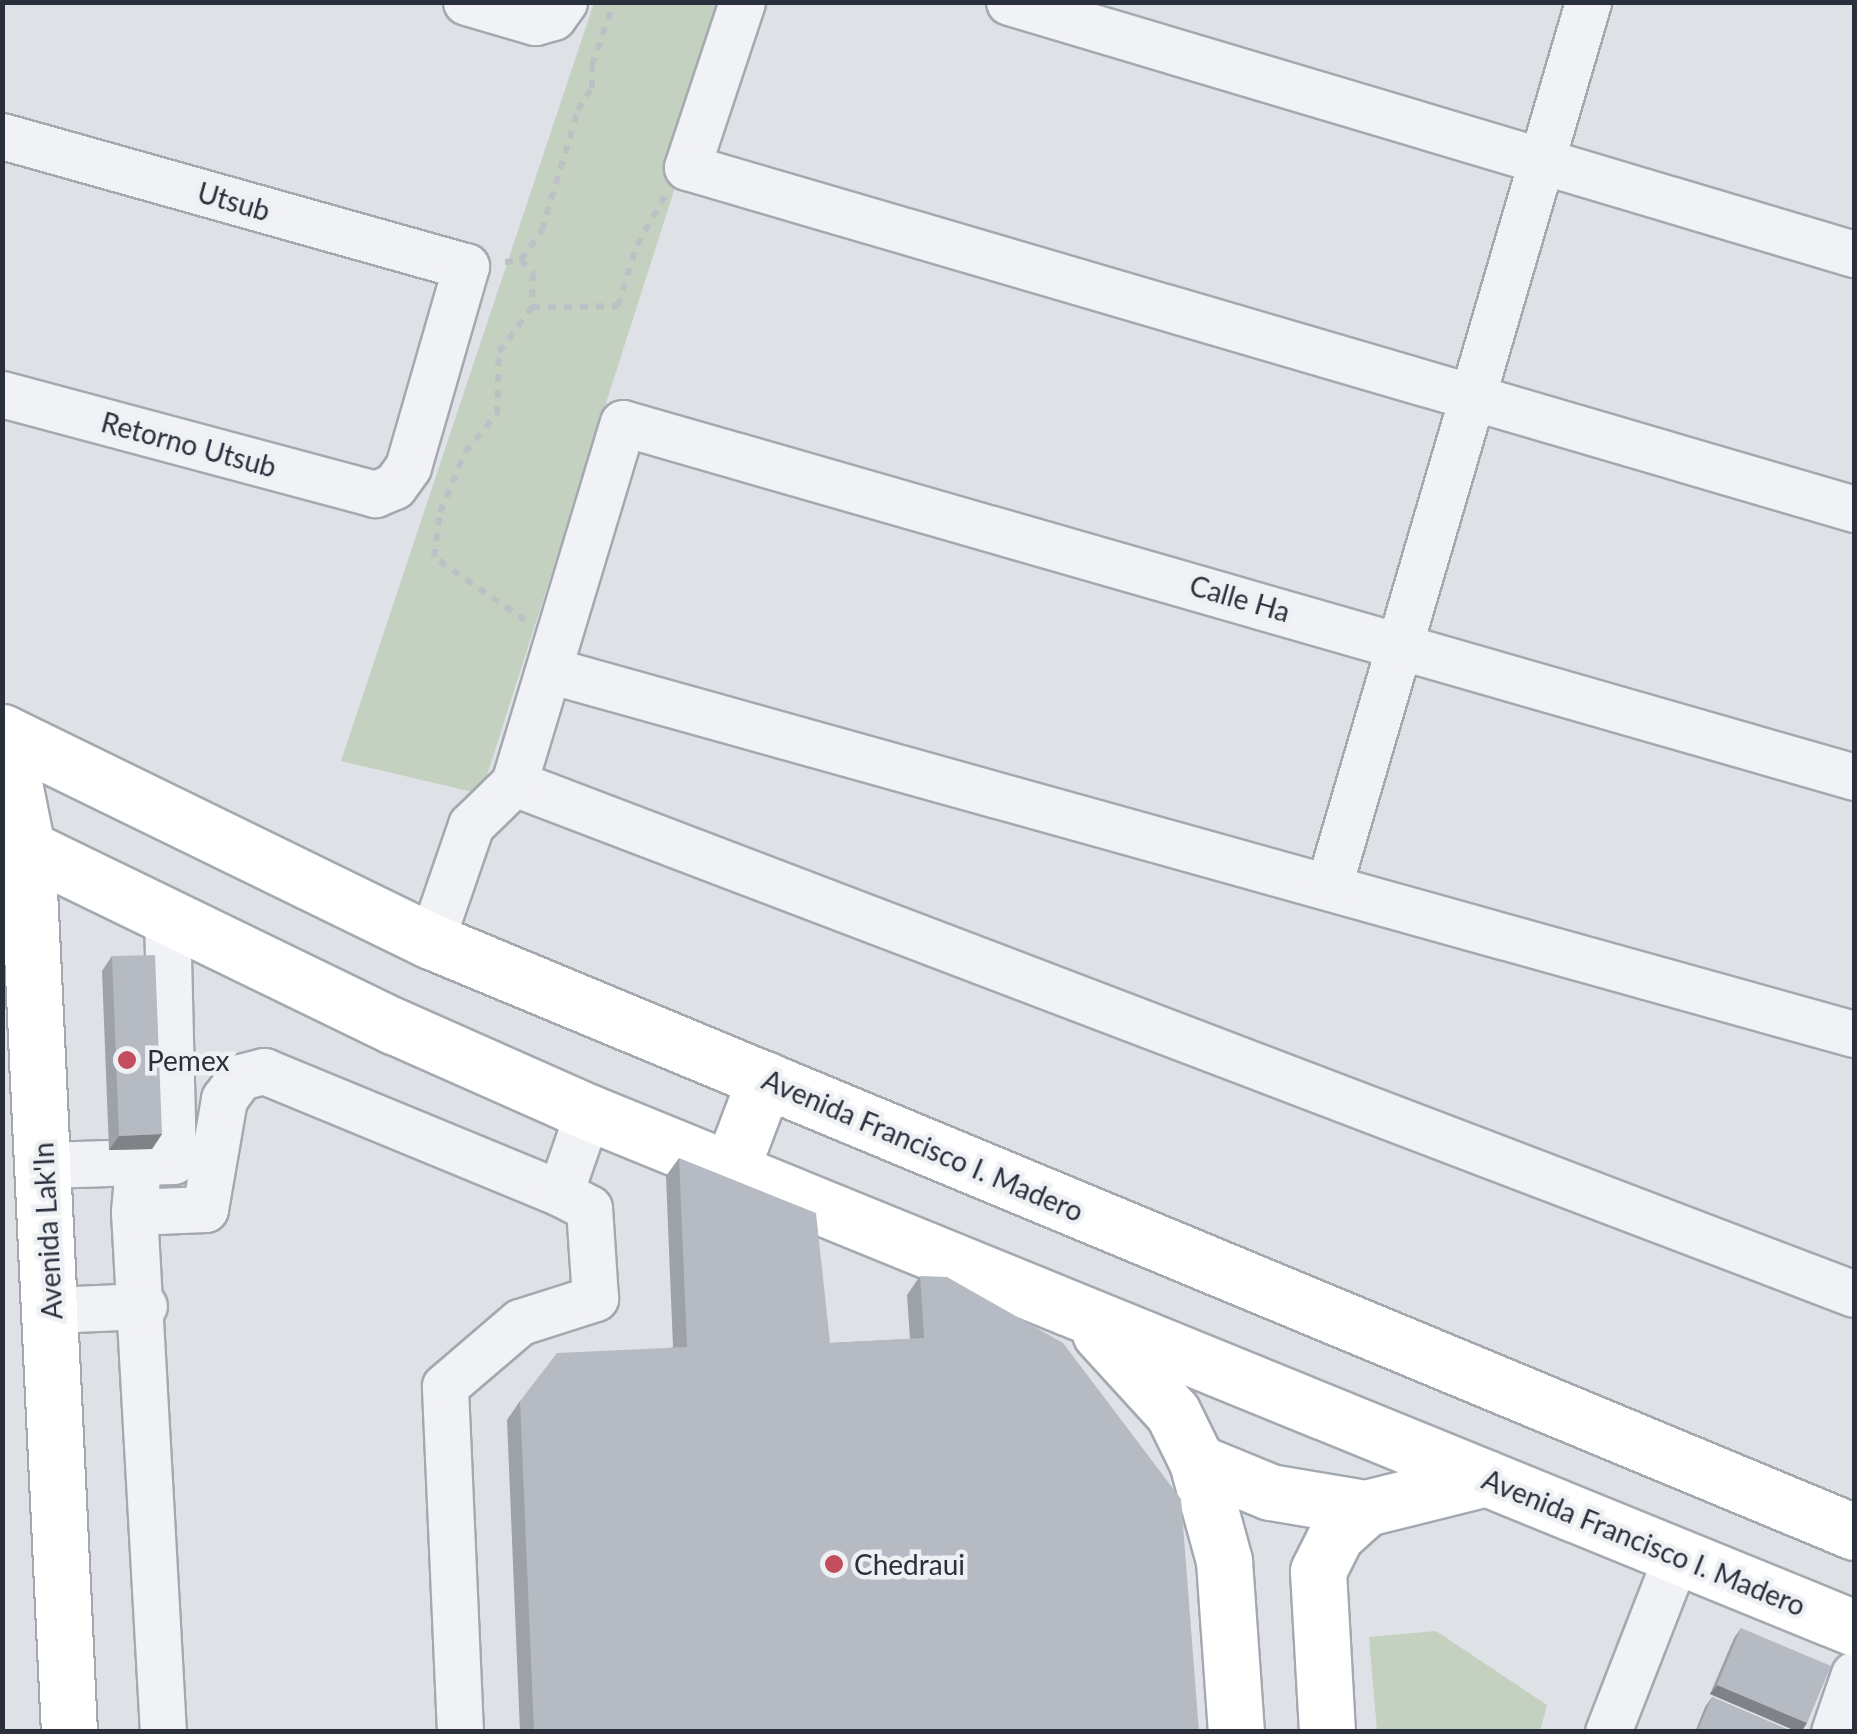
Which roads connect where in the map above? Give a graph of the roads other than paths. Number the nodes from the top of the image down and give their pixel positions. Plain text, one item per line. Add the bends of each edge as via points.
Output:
1 (466, 2) edge
2 (742, 2) edge
3 (1009, 2) edge
4 (1588, 2) edge
5 (550, 12) edge
6 (2, 136) edge
7 (1541, 161) junction
8 (1854, 254) edge
9 (2, 394) edge
10 (1472, 398) junction
11 (375, 494) joint
12 (1854, 509) edge
13 (1400, 644) junction
14 (548, 670) junction
15 (3, 733) edge
16 (1854, 778) edge
17 (514, 784) junction
18 (14, 842) edge
19 (1329, 885) junction
20 (167, 916) junction
21 (431, 940) junction
22 (1854, 1034) edge
23 (765, 1079) junction
24 (588, 1112) junction
25 (44, 1165) junction
26 (138, 1166) junction
27 (730, 1169) junction
28 (560, 1192) junction
29 (134, 1212) junction
30 (1854, 1294) edge
31 (144, 1306) junction
32 (50, 1310) junction
33 (1083, 1316) junction
34 (1198, 1462) junction
35 (1486, 1478) junction
36 (1366, 1508) junction
37 (1854, 1532) edge
38 (1677, 1556) junction
39 (1854, 1628) edge
40 (1854, 1674) edge
41 (69, 1732) edge
42 (164, 1732) edge
43 (460, 1732) edge
44 (1236, 1732) edge
45 (1327, 1732) edge
46 (1608, 1732) edge
47 (1834, 1732) edge

1 - 5 street
2 - 10 street via 687,167
3 - 7 street
4 - 7 street
6 - 11 street, Utsub via 466,266 408,467 394,486
7 - 8 street
7 - 10 street
9 - 11 street, Retorno Utsub
10 - 12 street
10 - 13 street
13 - 14 street, Calle Ha via 624,423
13 - 16 street, Calle Ha
13 - 19 street
14 - 17 street
14 - 19 street
15 - 18 main road, Avenida Lak'In
15 - 21 main road, Avenida Francisco I. Madero
17 - 21 street via 471,825
17 - 30 street
18 - 20 main road, Avenida Francisco I. Madero
18 - 25 main road, Avenida Lak'In
19 - 22 street
20 - 24 main road, Avenida Francisco I. Madero
20 - 26 street via 173,1162
21 - 23 main road, Avenida Francisco I. Madero
23 - 27 main road
23 - 37 main road, Avenida Francisco I. Madero
24 - 27 main road, Avenida Francisco I. Madero
24 - 28 street
25 - 26 street
25 - 32 main road, Avenida Lak'In
26 - 29 street
27 - 33 main road, Avenida Francisco I. Madero
28 - 29 street via 264,1071 240,1077 224,1099 204,1208
28 - 43 street via 589,1208 594,1298 520,1322 444,1386
29 - 31 street
31 - 32 street
31 - 42 street
32 - 41 main road, Avenida Lak'In
33 - 34 main road via 1174,1413
33 - 35 main road, Avenida Francisco I. Madero
34 - 36 main road via 1270,1492
34 - 44 main road via 1224,1561
35 - 36 main road
35 - 38 main road, Avenida Francisco I. Madero
36 - 45 main road via 1336,1535 1318,1571
38 - 39 main road, Avenida Francisco I. Madero
38 - 46 street
40 - 47 street

